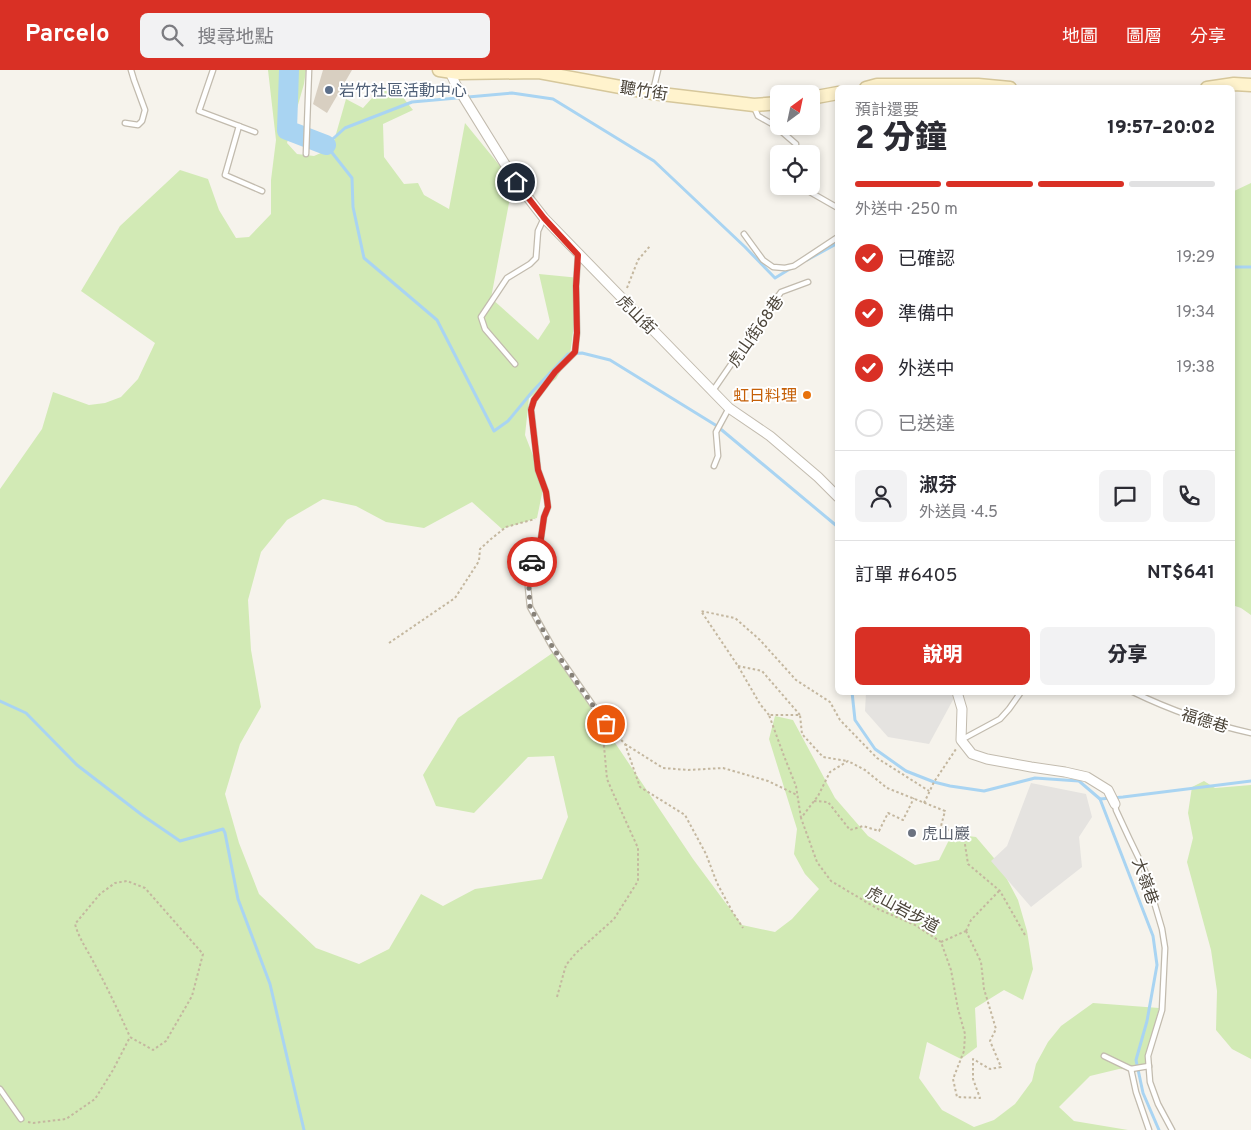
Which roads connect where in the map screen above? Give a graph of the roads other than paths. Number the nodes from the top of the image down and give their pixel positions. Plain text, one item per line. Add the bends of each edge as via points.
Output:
1 (132, 70) edge
2 (212, 70) edge
3 (309, 70) edge
4 (658, 70) edge
5 (453, 74) edge
6 (928, 85) edge
7 (986, 85) edge
8 (1227, 85) edge
9 (1251, 85) edge
10 (653, 93) junction
11 (835, 94) edge
12 (820, 96) edge
13 (770, 104) edge
14 (754, 106) junction
15 (125, 123) dead end
16 (238, 126) junction
17 (255, 132) dead end
18 (796, 145) edge
19 (306, 154) dead end
20 (262, 191) dead end
21 (815, 195) edge
22 (835, 206) edge
23 (544, 218) junction
24 (744, 234) dead end
25 (835, 239) edge
26 (578, 255) junction
27 (808, 282) dead end
28 (514, 364) dead end
29 (712, 392) junction
30 (729, 408) junction
31 (714, 466) dead end
32 (835, 494) edge
33 (958, 695) edge
34 (1019, 695) edge
35 (1140, 695) edge
36 (606, 724) road end
37 (1251, 733) edge
38 (961, 740) junction
39 (1115, 804) joint
40 (1104, 1056) dead end
41 (1149, 1066) junction
42 (1131, 1069) junction
43 (0, 1089) edge
44 (21, 1119) road end
45 (1149, 1130) edge
46 (1172, 1130) edge

1 - 15 lane via 145,110 138,125
2 - 16 lane via 199,111
3 - 19 lane
4 - 10 lane
5 - 10 street, 聽竹街 via 539,72
5 - 23 street, 虎山街 via 467,104 516,182
6 - 7 street
8 - 9 street
10 - 14 street, 聽竹街
11 - 12 street
13 - 14 street, 聽竹街
14 - 18 lane via 758,116 774,125
16 - 17 lane
16 - 20 lane via 225,175
21 - 22 lane
23 - 26 street, 虎山街
23 - 28 lane via 538,231 536,258 507,278 481,317 485,329
24 - 25 lane via 763,260 773,267 785,268 794,266
26 - 29 street, 虎山街
26 - 36 lane via 575,352 555,372 534,400 531,410 538,470 548,507 540,545 528,572 530,607 553,648
27 - 29 lane, 虎山街68巷 via 780,292
29 - 30 street, 虎山街
30 - 31 lane via 716,432 718,456
30 - 32 street, 虎山街 via 770,436
33 - 38 street via 962,709
34 - 38 lane via 1000,719
35 - 37 lane, 福德巷 via 1184,714
38 - 39 street, 大嶺巷 via 972,754 987,759 1087,777 1108,790
39 - 41 lane, 大嶺巷 via 1145,871 1166,948 1162,1010 1148,1056
40 - 42 lane
41 - 42 lane
41 - 46 lane, 大嶺巷 via 1150,1082
42 - 45 lane
43 - 44 lane

